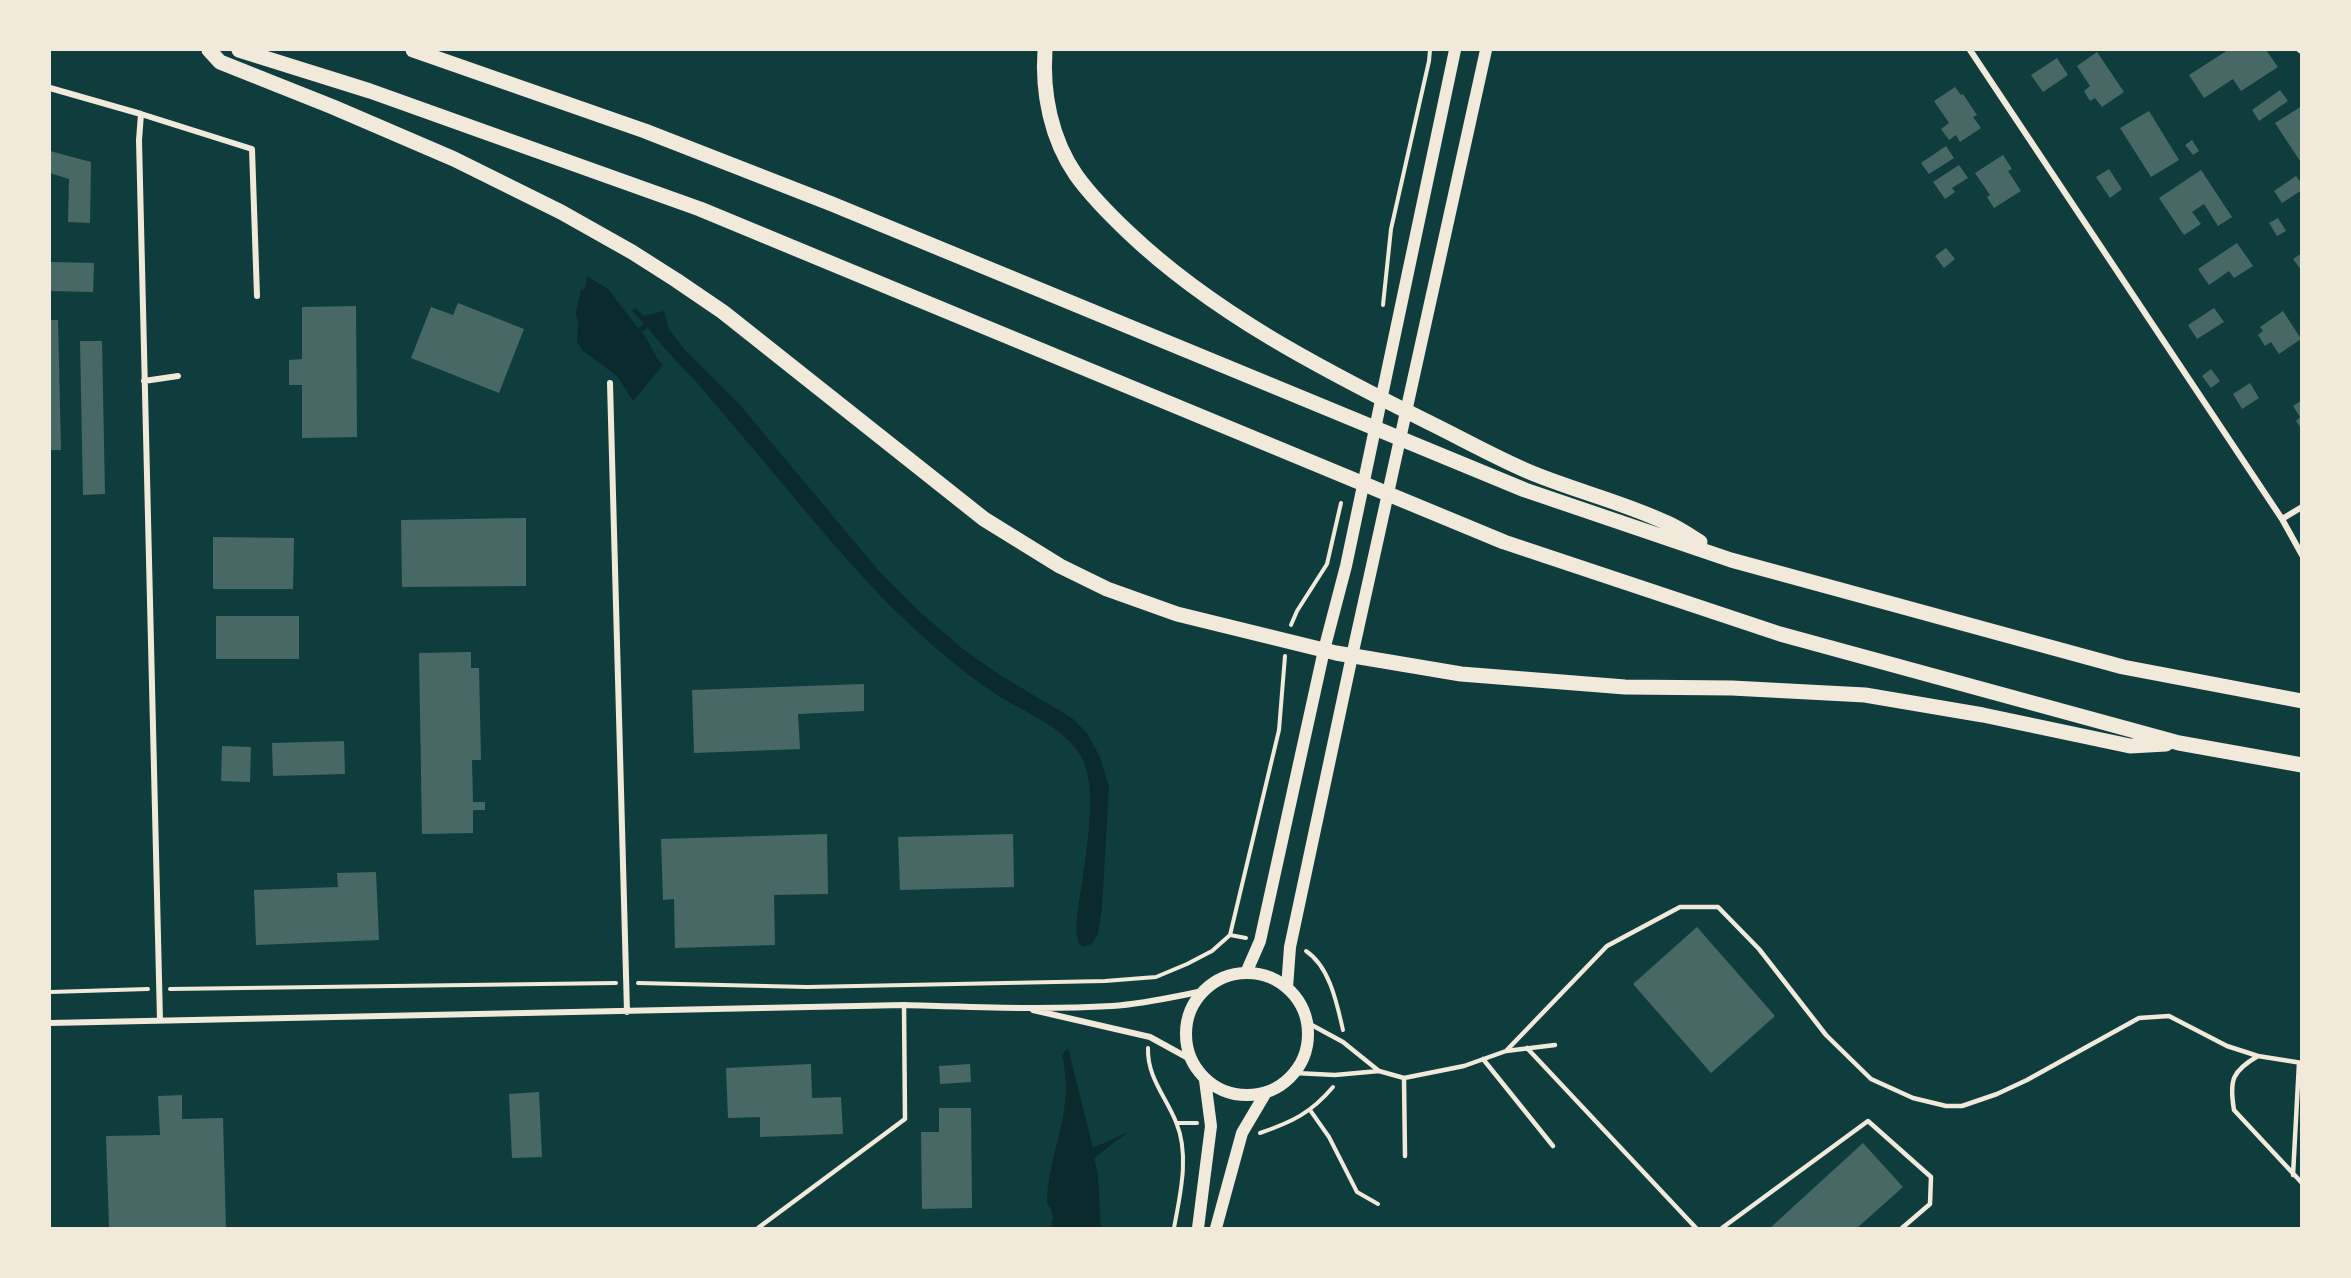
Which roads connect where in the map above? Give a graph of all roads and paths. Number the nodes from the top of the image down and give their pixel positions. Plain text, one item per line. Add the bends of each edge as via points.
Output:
1 (209, 50) edge
2 (239, 50) edge
3 (413, 50) edge
4 (1045, 50) edge
5 (1430, 50) edge
6 (1455, 50) edge
7 (1486, 50) edge
8 (1970, 50) edge
9 (50, 88) edge
10 (141, 114) junction
11 (257, 296) dead end
12 (1382, 314) dead end
13 (178, 376) dead end
14 (144, 381) junction
15 (610, 383) dead end
16 (2301, 507) edge
17 (2282, 519) junction
18 (1330, 552) dead end
19 (2301, 555) edge
20 (1731, 560) junction
21 (1291, 625) dead end
22 (1324, 650) junction
23 (1352, 656) junction
24 (1284, 658) dead end
25 (2301, 701) edge
26 (2179, 743) junction
27 (2301, 765) edge
28 (1230, 935) junction
29 (1243, 938) dead end
30 (1301, 948) dead end
31 (1246, 973) junction
32 (1156, 976) junction
33 (626, 983) junction
34 (1287, 988) junction
35 (158, 989) junction
36 (1203, 991) junction
37 (50, 992) edge
38 (1155, 1001) junction
39 (904, 1005) junction
40 (1024, 1007) junction
41 (627, 1012) junction
42 (160, 1020) junction
43 (50, 1023) edge
44 (1308, 1023) junction
45 (1344, 1034) dead end
46 (1150, 1037) junction
47 (1555, 1045) dead end
48 (1527, 1048) junction
49 (1506, 1051) junction
50 (2258, 1056) junction
51 (1190, 1059) junction
52 (1483, 1059) junction
53 (2300, 1063) edge
54 (1379, 1071) junction
55 (1295, 1073) junction
56 (1404, 1078) junction
57 (1205, 1080) junction
58 (1333, 1087) dead end
59 (1265, 1094) junction
60 (1310, 1110) junction
61 (1177, 1123) junction
62 (1196, 1123) dead end
63 (1254, 1135) dead end
64 (1553, 1146) dead end
65 (1405, 1156) dead end
66 (2293, 1175) junction
67 (2301, 1183) edge
68 (1377, 1204) dead end
69 (758, 1228) edge
70 (1174, 1228) edge
71 (1198, 1228) edge
72 (1216, 1228) edge
73 (1696, 1228) edge
74 (1722, 1228) edge
75 (1902, 1228) edge

1 - 22 highway via 220,62 511,186 641,258 723,312 984,519 1060,566 1107,589 1177,614
2 - 26 highway via 370,91 700,209 1504,542 1780,634
3 - 20 highway via 645,131 832,204 1525,490
4 - 20 highway via 1043,76 1049,113 1074,173 1095,200 1156,259 1192,286 1344,380 1531,473 1665,522
5 - 12 path via 1391,229
6 - 22 main road via 1346,566
7 - 23 main road
8 - 17 street
9 - 10 street
10 - 11 street via 252,149
10 - 14 street
13 - 14 street
14 - 35 street
15 - 33 street
16 - 17 street
17 - 19 street
18 - 21 path via 1327,564
20 - 25 highway via 2123,668
22 - 23 highway
22 - 31 main road via 1260,941
23 - 26 highway via 1461,674 1625,687 1865,695 2130,746
23 - 34 main road via 1290,946
24 - 28 path via 1279,730
26 - 27 highway
28 - 29 path
28 - 32 path via 1212,951
30 - 45 path via 1324,973 1336,998
31 - 34 main road via 1268,976
31 - 36 main road via 1223,978
32 - 33 path via 1105,981 807,987
32 - 38 path
33 - 35 path
33 - 41 street
34 - 44 main road via 1300,1003
35 - 37 path
35 - 42 street
36 - 38 street
36 - 51 main road via 1190,1011 1186,1027
38 - 40 street via 1112,1006
39 - 40 street
39 - 41 street
39 - 69 lane via 905,1119
40 - 46 street
41 - 42 street
42 - 43 street
44 - 54 lane via 1343,1042
44 - 55 main road via 1307,1050
46 - 51 street
46 - 61 path via 1148,1063
47 - 48 lane
48 - 49 lane
48 - 73 lane
49 - 50 lane via 1607,946 1680,907 1718,907 1759,949 1826,1035 1871,1078 1913,1098 1962,1106 1988,1097 2027,1080 2139,1018 2169,1016 2227,1046
49 - 52 lane
50 - 53 lane
50 - 66 lane via 2234,1075 2234,1110
51 - 57 main road
52 - 56 lane
52 - 64 lane
53 - 66 lane
54 - 55 lane
54 - 56 lane
55 - 59 main road
56 - 65 lane
57 - 59 main road via 1233,1095
57 - 71 main road via 1211,1126
58 - 60 path
59 - 72 main road via 1242,1133
60 - 63 path via 1284,1125
60 - 68 path via 1329,1137 1357,1192
61 - 62 path
61 - 70 path via 1183,1149
66 - 67 lane
74 - 75 lane via 1868,1120 1931,1177 1930,1204

